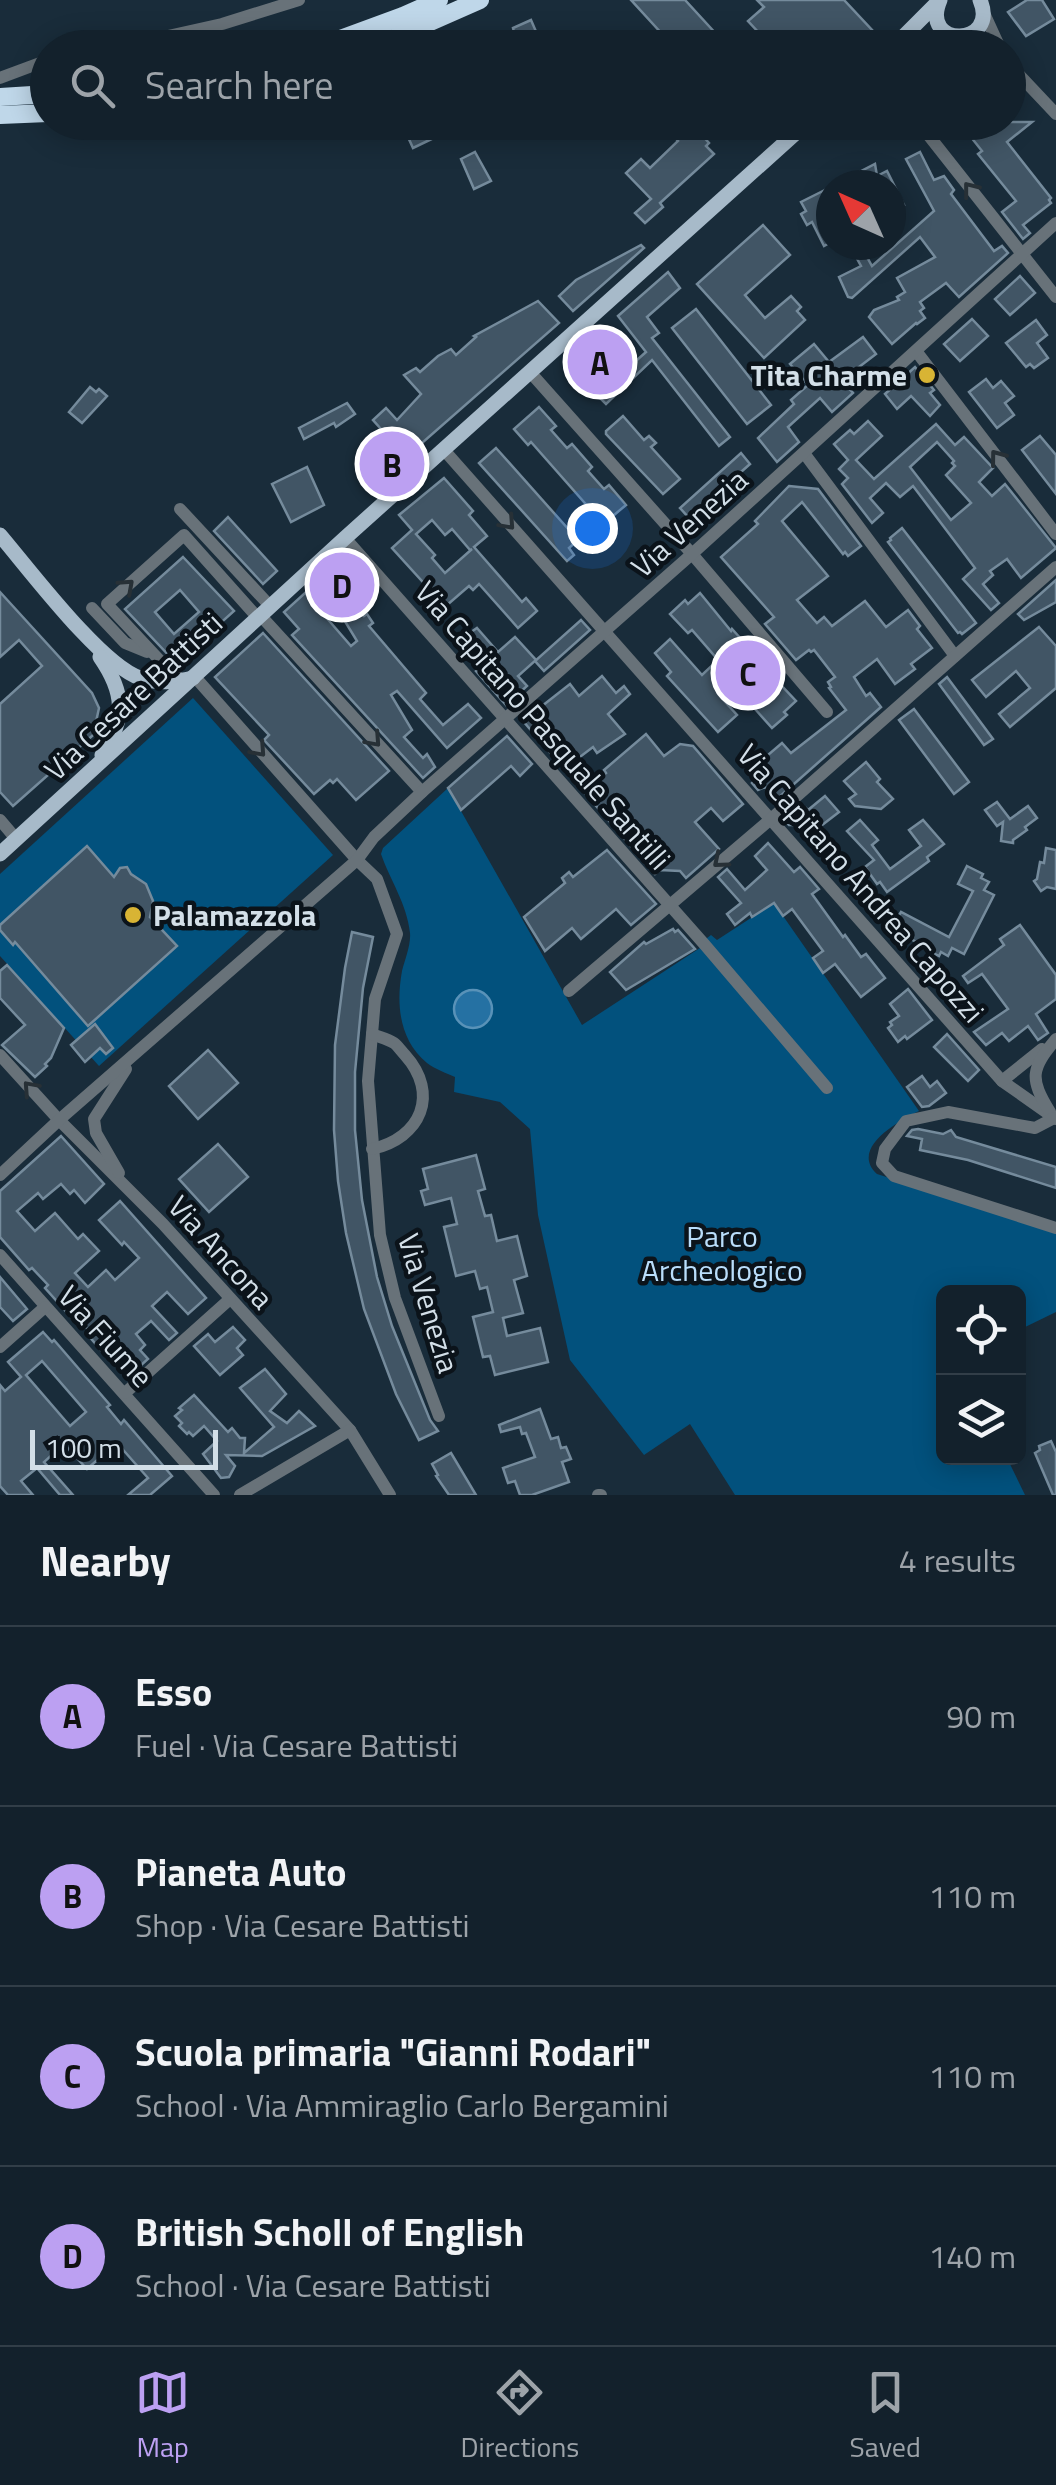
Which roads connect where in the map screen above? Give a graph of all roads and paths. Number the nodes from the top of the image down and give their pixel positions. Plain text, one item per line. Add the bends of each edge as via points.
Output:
1 (299, 0) edge
2 (439, 0) edge
3 (480, 0) edge
4 (939, 0) edge
5 (983, 5) edge
6 (195, 30) edge
7 (366, 30) edge
8 (412, 30) edge
9 (910, 30) edge
10 (945, 30) edge
11 (976, 30) edge
12 (993, 30) edge
13 (30, 67) edge
14 (0, 78) edge
15 (1026, 82) edge
16 (30, 96) edge
17 (0, 97) edge
18 (1056, 114) edge
19 (30, 115) edge
20 (0, 116) edge
21 (788, 140) edge
22 (932, 140) edge
23 (1056, 224) edge
24 (1022, 255) junction
25 (1056, 298) edge
26 (916, 350) junction
27 (530, 372) junction
28 (444, 450) junction
29 (804, 453) junction
30 (180, 508) dead end
31 (0, 534) edge
32 (1056, 534) edge
33 (345, 538) junction
34 (692, 554) junction
35 (1056, 567) edge
36 (92, 608) dead end
37 (263, 614) junction
38 (606, 632) junction
39 (85, 634) junction
40 (154, 655) junction
41 (956, 656) junction
42 (188, 679) junction
43 (827, 712) dead end
44 (505, 720) junction
45 (92, 771) junction
46 (422, 792) junction
47 (772, 818) junction
48 (0, 820) edge
49 (17, 840) junction
50 (0, 854) edge
51 (356, 860) junction
52 (668, 904) junction
53 (568, 991) dead end
54 (372, 1034) junction
55 (1056, 1038) edge
56 (139, 1051) junction
57 (0, 1055) edge
58 (1002, 1081) junction
59 (827, 1088) dead end
60 (1055, 1119) edge
61 (59, 1120) junction
62 (372, 1148) junction
63 (0, 1176) edge
64 (131, 1192) junction
65 (1056, 1228) edge
66 (0, 1255) edge
67 (230, 1299) junction
68 (45, 1308) junction
69 (0, 1347) edge
70 (125, 1393) junction
71 (439, 1416) dead end
72 (350, 1430) junction
73 (214, 1495) edge
74 (240, 1495) edge
75 (390, 1495) edge

1 - 6 street
2 - 7 highway
3 - 8 highway
4 - 9 main road
4 - 10 main road via 936,20
5 - 11 main road
5 - 12 street
13 - 14 street
15 - 18 street
16 - 17 highway
19 - 20 highway
21 - 27 main road, Via Cesare Battisti
24 -> 22 street
23 - 24 street, Via Venezia
24 - 25 street
24 - 26 street, Via Venezia
26 - 29 street, Via Venezia
32 -> 26 street
27 - 28 main road, Via Cesare Battisti
27 - 34 street
28 - 33 main road, Via Cesare Battisti
28 -> 38 street, Via Capitano Andrea Capozzi
29 - 34 street, Via Venezia
29 - 41 street
30 - 37 street
31 - 39 main road
33 - 37 main road, Via Cesare Battisti
33 - 44 street, Via Capitano Pasquale Santilli
34 - 38 street, Via Venezia
34 - 43 street
35 - 41 street
36 - 40 street via 125,643
40 -> 37 street, Via Cesare Battisti via 108,604 184,535
37 - 42 main road, Via Cesare Battisti
37 -> 46 street
38 - 44 street, Via Venezia
38 - 47 street, Via Capitano Andrea Capozzi
39 - 42 main road via 135,677
39 - 45 main road via 109,670 121,707
40 - 42 street, Via Cesare Battisti
41 - 47 street
42 - 45 main road, Via Cesare Battisti
42 -> 51 street
44 - 46 street, Via Venezia
44 - 52 street, Via Capitano Pasquale Santilli
45 - 49 main road, Via Cesare Battisti
46 - 51 street, Via Venezia
47 -> 52 street
47 - 58 street, Via Capitano Andrea Capozzi
48 - 49 street
49 - 50 main road, Via Cesare Battisti
51 - 54 street, Via Venezia via 378,879 396,934 375,999
51 - 56 street, Via Venezia
52 - 53 street
52 - 59 street, Via Capitano Pasquale Santilli
54 - 62 street, Via Venezia
54 - 62 street via 394,1043 410,1061 424,1096 407,1132
55 - 58 street
55 - 60 street via 1035,1078
56 - 61 street, Via Venezia
56 - 64 street via 94,1119
61 -> 57 street, Via Ancona
58 - 60 street, Via Capitano Andrea Capozzi
60 - 65 street via 1035,1128 948,1112 906,1121 882,1163 894,1176
61 - 63 street, Via Venezia
61 - 64 street, Via Ancona
62 - 71 street, Via Venezia via 380,1236 395,1298
64 - 67 street, Via Ancona
66 - 68 street, Via Fiume
67 - 70 street
67 - 72 street, Via Ancona
68 - 69 street
68 - 70 street, Via Fiume
70 - 73 street, Via Fiume
72 - 74 street
72 - 75 street, Via Ancona

